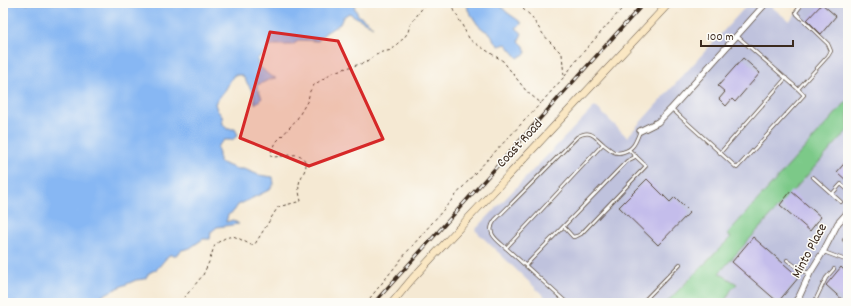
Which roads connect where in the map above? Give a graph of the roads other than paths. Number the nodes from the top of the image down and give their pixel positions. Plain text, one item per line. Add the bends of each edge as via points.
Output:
1 (669, 3) edge
2 (766, 3) edge
3 (803, 3) edge
4 (736, 36) junction
5 (786, 78) junction
6 (798, 89) junction
7 (672, 109) junction
8 (640, 131) joint
9 (603, 144) junction
10 (630, 150) junction
11 (720, 153) junction
12 (636, 156) junction
13 (813, 178) dead end
14 (848, 190) edge
15 (832, 194) junction
16 (841, 202) dead end
17 (848, 212) edge
18 (564, 227) junction
19 (844, 240) dead end
20 (848, 243) edge
21 (506, 248) junction
22 (823, 252) junction
23 (787, 260) dead end
24 (848, 261) edge
25 (680, 264) dead end
26 (526, 265) junction
27 (834, 269) dead end
28 (810, 273) junction
29 (392, 303) edge
30 (567, 303) edge
31 (642, 303) edge
32 (794, 303) edge
33 (814, 303) edge

1 - 29 street, Coast Road
2 - 4 street
3 - 6 lane via 797,14 828,44 831,51
4 - 5 lane
4 - 7 street
5 - 6 lane
5 - 11 lane
6 - 11 lane via 804,95 737,168
7 - 8 street via 658,122
7 - 11 lane
8 - 10 lane
9 - 10 lane via 615,152
9 - 21 lane
9 - 21 lane via 590,133 577,137 495,220 491,228 493,236
10 - 12 lane
12 - 18 lane via 627,161
12 - 18 lane via 646,166 582,234 573,237
13 - 15 lane
14 - 15 lane via 841,184
15 - 16 lane
17 - 22 street, Minto Place via 838,223
18 - 26 lane
19 - 20 lane
21 - 26 lane
22 - 24 lane
22 - 28 street, Minto Place
23 - 28 lane via 802,271
25 - 31 lane
26 - 30 lane
27 - 33 lane via 826,278
28 - 32 street, Minto Place

